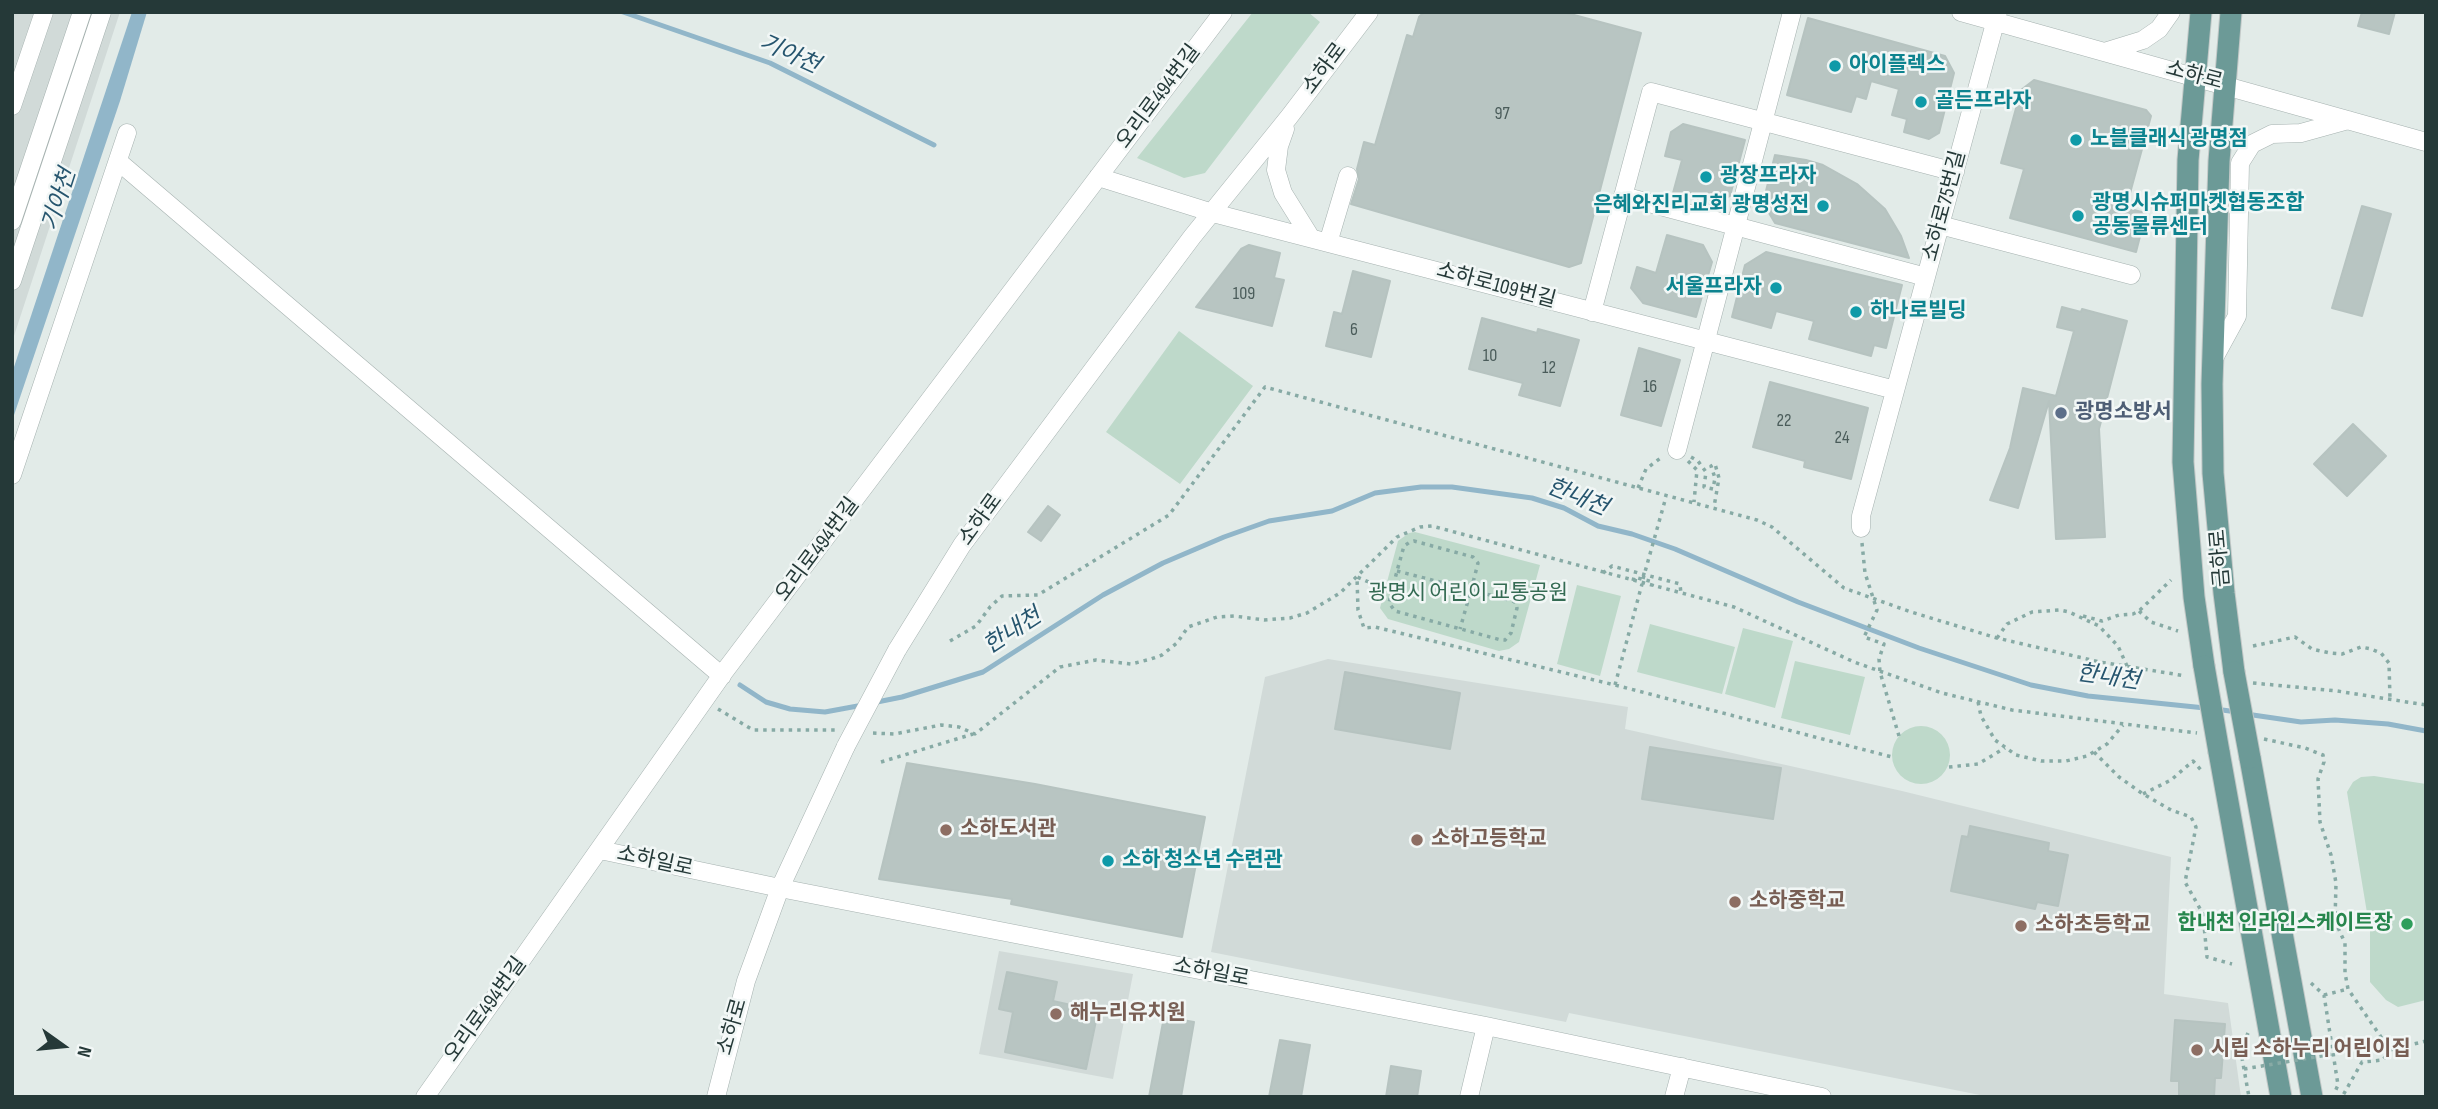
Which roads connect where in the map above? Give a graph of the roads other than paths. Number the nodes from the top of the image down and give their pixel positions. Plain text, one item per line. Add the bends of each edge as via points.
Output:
1 (44, 12) edge
2 (82, 12) edge
3 (102, 12) edge
4 (1223, 12) edge
5 (1369, 12) edge
6 (1792, 12) edge
7 (1961, 12) edge
8 (2171, 12) edge
9 (2201, 12) edge
10 (2231, 12) edge
11 (1997, 17) edge
12 (2105, 52) junction
13 (2196, 77) junction
14 (2225, 85) junction
15 (12, 106) edge
16 (1289, 117) junction
17 (2349, 120) junction
18 (1763, 122) junction
19 (127, 133) dead end
20 (2426, 142) edge
21 (118, 159) junction
22 (1955, 172) junction
23 (1348, 176) dead end
24 (1098, 177) junction
25 (1623, 196) junction
26 (1213, 213) junction
27 (12, 220) edge
28 (1940, 225) junction
29 (1736, 226) junction
30 (1319, 240) junction
31 (2131, 275) dead end
32 (1926, 277) junction
33 (12, 281) edge
34 (1592, 312) junction
35 (1706, 341) junction
36 (2213, 360) junction
37 (1895, 390) junction
38 (1677, 450) road end
39 (12, 475) edge
40 (1861, 528) road end
41 (723, 674) junction
42 (600, 850) junction
43 (780, 888) junction
44 (1486, 1026) junction
45 (1682, 1067) junction
46 (425, 1097) edge
47 (716, 1097) edge
48 (1469, 1097) edge
49 (1674, 1097) edge
50 (1822, 1097) edge
51 (2281, 1097) edge
52 (2312, 1097) edge

1 - 15 street
2 - 27 street
3 - 33 street
4 - 24 street, 오리로494번길
5 - 16 street, 소하로
6 - 18 street
7 - 11 street, 소하로
8 - 12 street via 2160,29 2143,40
9 - 13 main road, 금하로
10 - 14 main road, 금하로
11 - 12 street, 소하로
11 - 22 street, 소하로75번길
12 - 13 street, 소하로
13 - 14 street, 소하로
13 - 51 main road, 금하로, bridge via 2189,160 2183,462 2199,671 2219,752
14 - 17 street, 소하로
14 - 36 main road, 금하로
16 - 26 street, 소하로
16 - 30 street via 1276,170 1283,193
17 - 20 street, 소하로
17 - 36 street via 2301,133 2272,134 2252,144 2240,163 2236,316
18 - 22 street
18 - 25 street via 1651,92
18 - 29 street
19 - 21 street
21 - 39 street
21 - 41 street
22 - 28 street, 소하로75번길
23 - 30 street
24 - 26 street, 소하로109번길
24 - 41 street, 오리로494번길
25 - 29 street
25 - 34 street
26 - 30 street, 소하로109번길
26 - 43 street, 소하로, bridge via 962,545 844,738
28 - 31 street
28 - 32 street, 소하로75번길
29 - 32 street
29 - 35 street
30 - 34 street, 소하로109번길
32 - 37 street, 소하로75번길
34 - 35 street, 소하로109번길
35 - 37 street, 소하로109번길
35 - 38 street
36 - 52 main road, 금하로, bridge via 2213,473 2224,593
37 - 40 street, 소하로75번길
41 - 42 street, 오리로494번길
42 - 43 street, 소하일로
42 - 46 street, 오리로494번길
43 - 44 street, 소하일로
43 - 47 street, 소하로 via 746,981
44 - 45 street, 소하일로
44 - 48 street
45 - 49 street
45 - 50 street, 소하일로

